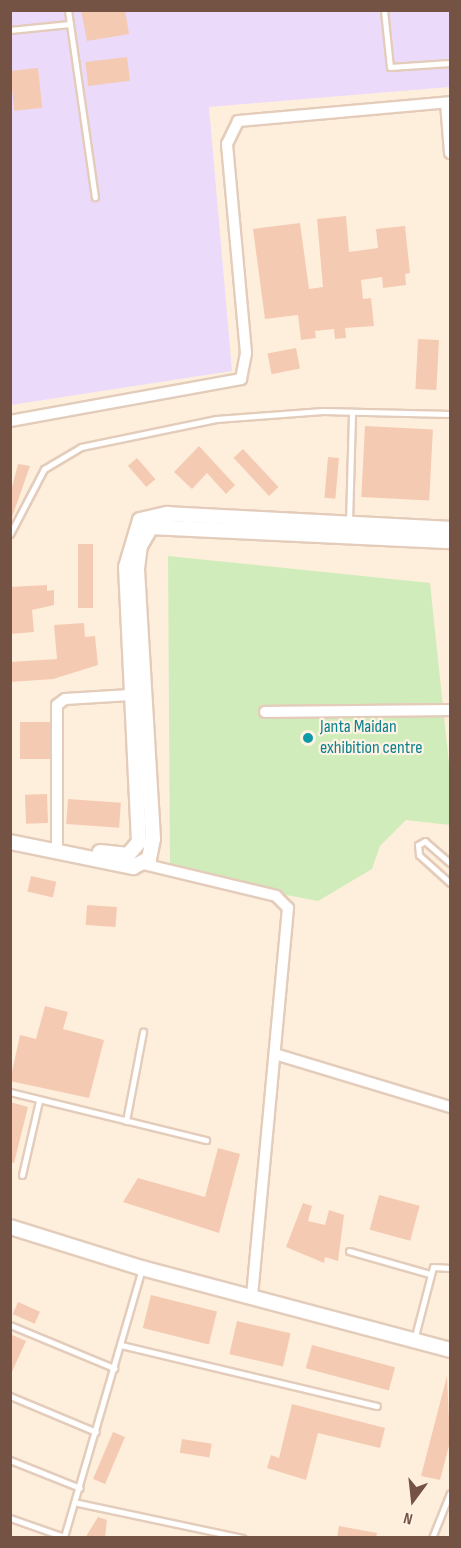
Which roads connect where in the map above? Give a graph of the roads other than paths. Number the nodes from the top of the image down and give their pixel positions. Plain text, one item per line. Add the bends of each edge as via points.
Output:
1 (68, 10) edge
2 (384, 10) edge
3 (70, 24) junction
4 (10, 30) edge
5 (450, 63) edge
6 (448, 102) edge
7 (450, 153) edge
8 (95, 197) dead end
9 (352, 412) junction
10 (450, 414) edge
11 (10, 421) edge
12 (350, 522) junction
13 (450, 528) edge
14 (10, 534) edge
15 (450, 541) edge
16 (130, 695) junction
17 (450, 710) edge
18 (265, 712) dead end
19 (10, 833) edge
20 (10, 842) edge
21 (57, 845) junction
22 (450, 863) edge
23 (143, 864) junction
24 (450, 883) edge
25 (143, 1032) dead end
26 (278, 1055) junction
27 (10, 1092) edge
28 (39, 1101) junction
29 (450, 1107) edge
30 (126, 1121) junction
31 (206, 1140) dead end
32 (22, 1175) dead end
33 (10, 1227) edge
34 (349, 1251) dead end
35 (450, 1268) edge
36 (142, 1269) junction
37 (430, 1274) junction
38 (252, 1297) junction
39 (10, 1325) edge
40 (414, 1341) junction
41 (122, 1345) junction
42 (450, 1350) edge
43 (114, 1368) junction
44 (10, 1395) edge
45 (377, 1406) dead end
46 (96, 1432) junction
47 (10, 1460) edge
48 (80, 1488) junction
49 (450, 1493) edge
50 (78, 1503) junction
51 (10, 1518) edge
52 (242, 1538) edge
53 (432, 1538) edge

1 - 3 lane
2 - 5 lane via 390,68
3 - 4 lane
3 - 8 lane
6 - 7 street
6 - 11 street via 238,121 227,144 246,353 242,379
9 - 10 lane
9 - 12 lane
9 - 14 lane via 216,419 81,447 44,469
12 - 13 street
12 - 16 street via 167,514 140,520 126,567
15 - 23 street via 176,525 146,532 138,558 138,605 153,839
16 - 21 street via 65,699 57,705
16 - 21 street via 140,842 128,855
17 - 18 street
19 - 21 street
20 - 23 street via 117,864
22 - 24 lane via 425,841 418,845 419,855
23 - 26 street via 285,902 290,918
25 - 30 lane
26 - 29 street
26 - 38 street
27 - 28 lane
28 - 30 lane
28 - 32 lane
30 - 31 lane
33 - 36 street
34 - 37 lane
35 - 37 lane via 437,1264
36 - 38 street
36 - 41 lane
37 - 40 lane
38 - 40 street
39 - 43 lane
40 - 42 street
41 - 43 lane
41 - 45 lane
43 - 46 lane
44 - 46 lane
46 - 48 lane
47 - 48 lane
48 - 50 lane
49 - 53 lane
50 - 51 lane via 64,1538
50 - 52 lane

